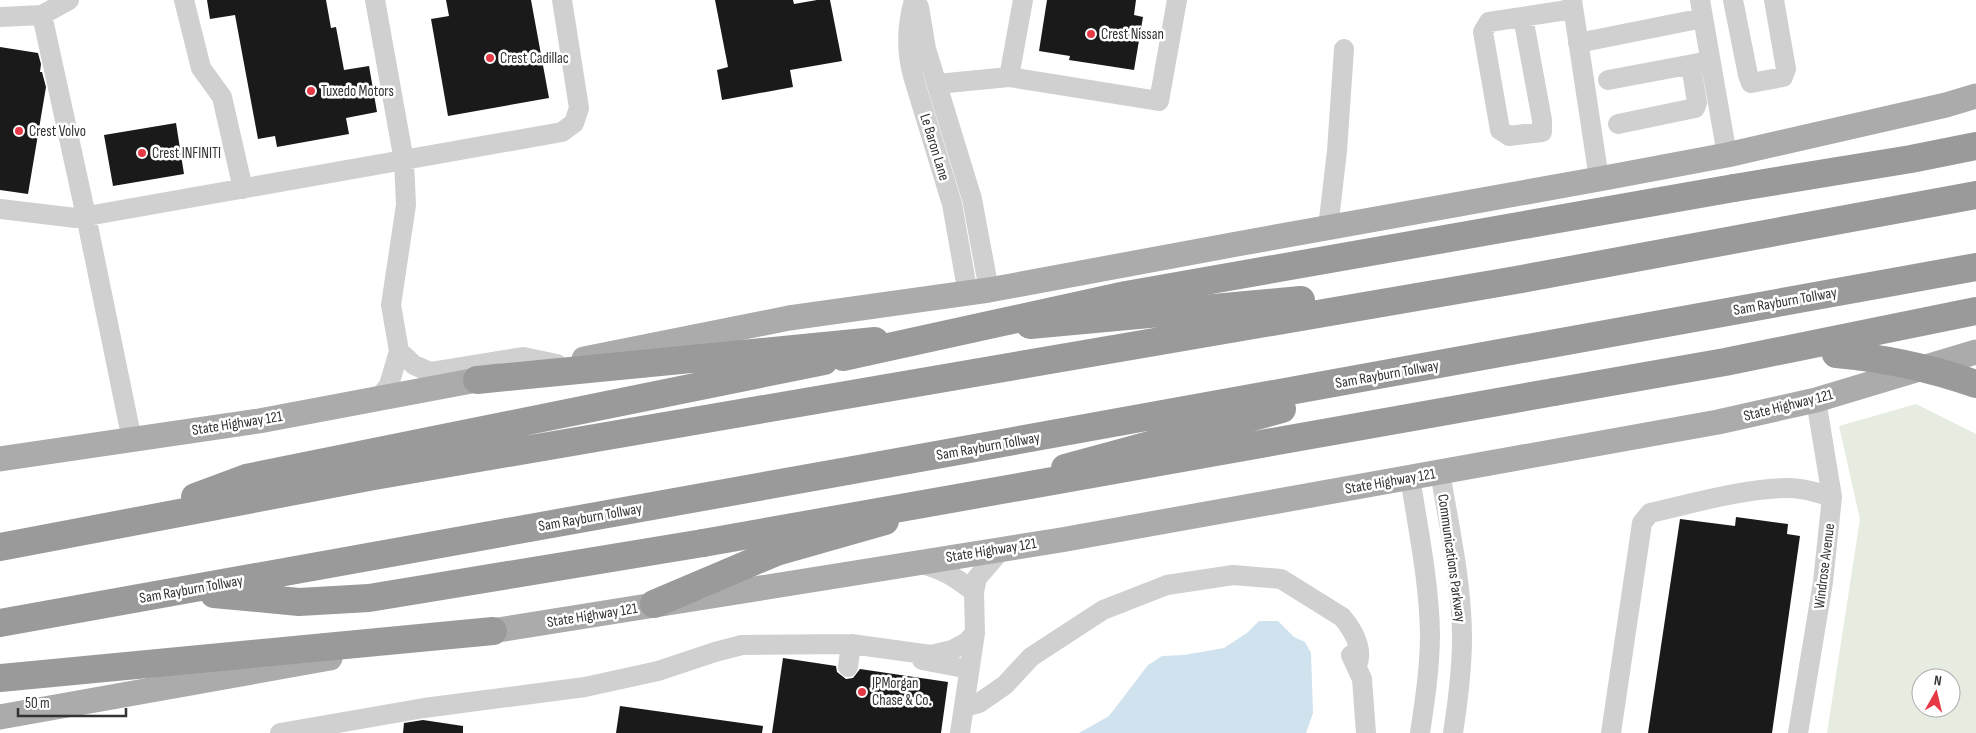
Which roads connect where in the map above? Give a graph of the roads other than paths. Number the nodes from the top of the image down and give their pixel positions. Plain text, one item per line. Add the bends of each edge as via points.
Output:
1 (69, 0) edge
2 (184, 0) edge
3 (375, 0) edge
4 (562, 0) edge
5 (914, 0) edge
6 (918, 0) edge
7 (1023, 0) edge
8 (1177, 0) edge
9 (1733, 0) edge
10 (1774, 0) edge
11 (1572, 4) edge
12 (1702, 9) edge
13 (42, 15) junction
14 (0, 17) edge
15 (1522, 17) junction
16 (1578, 43) junction
17 (1344, 50) dead end
18 (1711, 61) junction
19 (1691, 64) junction
20 (1009, 77) junction
21 (1608, 80) dead end
22 (937, 84) junction
23 (1976, 96) edge
24 (1618, 124) dead end
25 (1976, 146) edge
26 (1727, 155) junction
27 (1976, 156) edge
28 (1911, 159) junction
29 (404, 161) junction
30 (1599, 179) junction
31 (243, 189) junction
32 (1976, 195) edge
33 (0, 210) edge
34 (86, 216) junction
35 (1328, 228) junction
36 (1976, 267) edge
37 (1516, 280) junction
38 (978, 292) junction
39 (1976, 311) edge
40 (399, 351) junction
41 (1976, 352) edge
42 (1457, 361) junction
43 (1725, 362) junction
44 (557, 364) junction
45 (477, 380) junction
46 (1976, 384) edge
47 (379, 398) junction
48 (1816, 400) junction
49 (132, 440) junction
50 (0, 459) edge
51 (1440, 472) junction
52 (1410, 477) junction
53 (1832, 497) junction
54 (123, 524) junction
55 (0, 547) edge
56 (1002, 549) junction
57 (914, 562) junction
58 (178, 591) junction
59 (974, 592) junction
60 (654, 604) junction
61 (0, 623) edge
62 (493, 631) junction
63 (974, 633) junction
64 (851, 644) junction
65 (890, 648) junction
66 (848, 667) dead end
67 (970, 669) junction
68 (0, 678) edge
69 (964, 707) junction
70 (0, 717) edge
71 (280, 733) edge
72 (960, 733) edge
73 (1366, 733) edge
74 (1420, 733) edge
75 (1453, 733) edge
76 (1611, 733) edge
77 (1798, 733) edge

1 - 13 street
2 - 31 street via 201,68 222,96
3 - 29 street
4 - 29 street via 579,108 574,123 562,132
5 - 38 street, Le Baron Lane via 908,25 913,76
6 - 22 street, Le Baron Lane via 921,29
7 - 20 street
8 - 20 street via 1159,101
9 - 10 street via 1751,83 1783,77 1786,70
11 - 15 street
11 - 16 street
12 - 16 street
12 - 18 street
13 - 14 street
13 - 34 street
15 - 15 street via 1489,22 1483,32 1500,130 1509,136 1542,132
16 - 30 street
17 - 35 street
18 - 19 street
18 - 26 street
19 - 21 street
19 - 24 street via 1695,108
20 - 22 street
22 - 38 street, Le Baron Lane via 972,199
23 - 26 main road, State Highway 121
25 - 28 highway
26 - 30 main road, State Highway 121
27 - 28 highway
28 - 54 highway, bridge via 1126,295 718,383 246,478
29 - 31 street
29 - 40 street via 406,204 391,305
30 - 35 main road, State Highway 121
31 - 34 street
32 - 37 highway
33 - 34 street via 76,218
34 - 49 street
35 - 38 main road, State Highway 121
36 - 42 highway, Sam Rayburn Tollway
37 - 45 highway
37 - 54 highway via 384,474
38 - 44 main road, State Highway 121 via 789,318
39 - 43 highway
40 - 44 street via 414,365 430,372 523,357
40 - 47 street via 389,385
41 - 48 main road, State Highway 121
42 - 58 highway, Sam Rayburn Tollway
42 - 60 highway via 776,552
43 - 46 highway, bridge via 1814,354 1861,356 1918,366
43 - 58 highway, bridge via 703,543 369,598 299,602
44 - 45 main road, State Highway 121
45 - 47 main road, State Highway 121
47 - 49 main road, State Highway 121 via 259,421
48 - 51 main road, State Highway 121 via 1718,422
48 - 53 street, Windrose Avenue
49 - 50 main road, State Highway 121
51 - 52 main road, State Highway 121
51 - 75 street, Communications Parkway via 1459,590 1462,637 1461,683
52 - 56 main road, State Highway 121
52 - 74 street, Communications Parkway via 1430,634
53 - 76 street via 1790,488 1738,494 1650,512 1644,518
53 - 77 street, Windrose Avenue via 1823,582
54 - 55 highway
56 - 57 main road, State Highway 121
56 - 59 street via 977,578
57 - 59 street via 942,570
57 - 60 main road, State Highway 121
58 - 61 highway, Sam Rayburn Tollway
59 - 63 street
60 - 62 main road, State Highway 121
62 - 68 highway
62 - 70 main road, State Highway 121
63 - 65 street via 967,642 952,650 931,655
63 - 67 street
64 - 65 street
64 - 66 street
64 - 71 street via 742,645 658,671 585,687 424,708
65 - 67 street via 910,658
67 - 69 street
69 - 72 street
69 - 73 street via 979,703 1004,685 1031,657 1103,610 1167,585 1233,575 1281,579 1342,617 1345,640 1362,680

